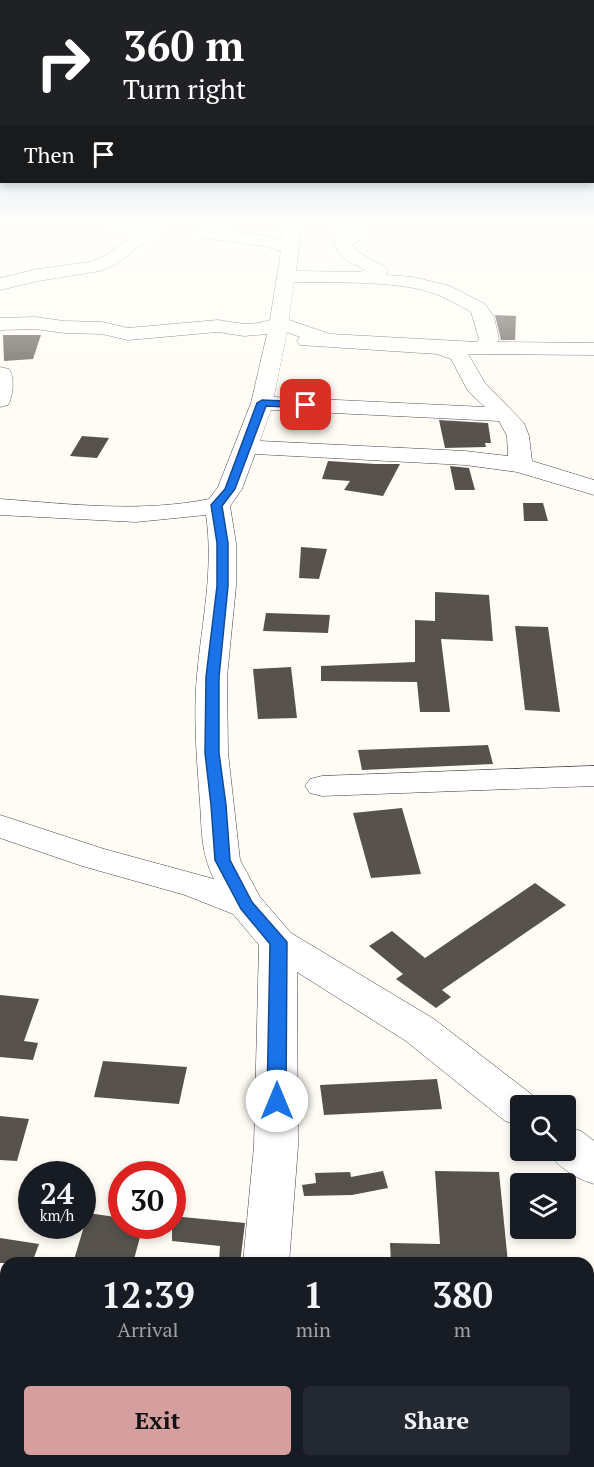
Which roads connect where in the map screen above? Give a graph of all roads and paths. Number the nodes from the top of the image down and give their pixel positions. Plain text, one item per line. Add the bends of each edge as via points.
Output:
1 (283, 290) edge
2 (444, 290) edge
3 (0, 324) edge
4 (276, 333) junction
5 (440, 348) junction
6 (483, 349) junction
7 (594, 349) edge
8 (2, 373) dead end
9 (0, 400) edge
10 (262, 403) junction
11 (506, 415) junction
12 (246, 447) junction
13 (520, 465) junction
14 (594, 488) edge
15 (217, 505) junction
16 (0, 507) edge
17 (594, 776) edge
18 (322, 786) dead end
19 (0, 826) edge
20 (246, 905) junction
21 (278, 942) junction
22 (510, 1101) edge
23 (576, 1152) edge
24 (594, 1166) edge
25 (267, 1257) edge

1 - 4 street
2 - 6 street via 478,308 489,339
3 - 4 street via 102,328 128,334 218,327
4 - 5 street
4 - 10 street
5 - 6 street
5 - 11 street via 458,355 477,386
6 - 7 street
8 - 9 street
10 - 11 street
10 - 12 street
11 - 13 street via 519,435
12 - 13 street via 465,458
12 - 15 street via 230,489
13 - 14 street
15 - 16 street via 162,514
15 - 20 street via 223,543 212,753 222,860
17 - 18 street
19 - 20 street via 94,858 197,886
20 - 21 street
21 - 22 street via 420,1030
21 - 25 street via 276,1146
23 - 24 street

